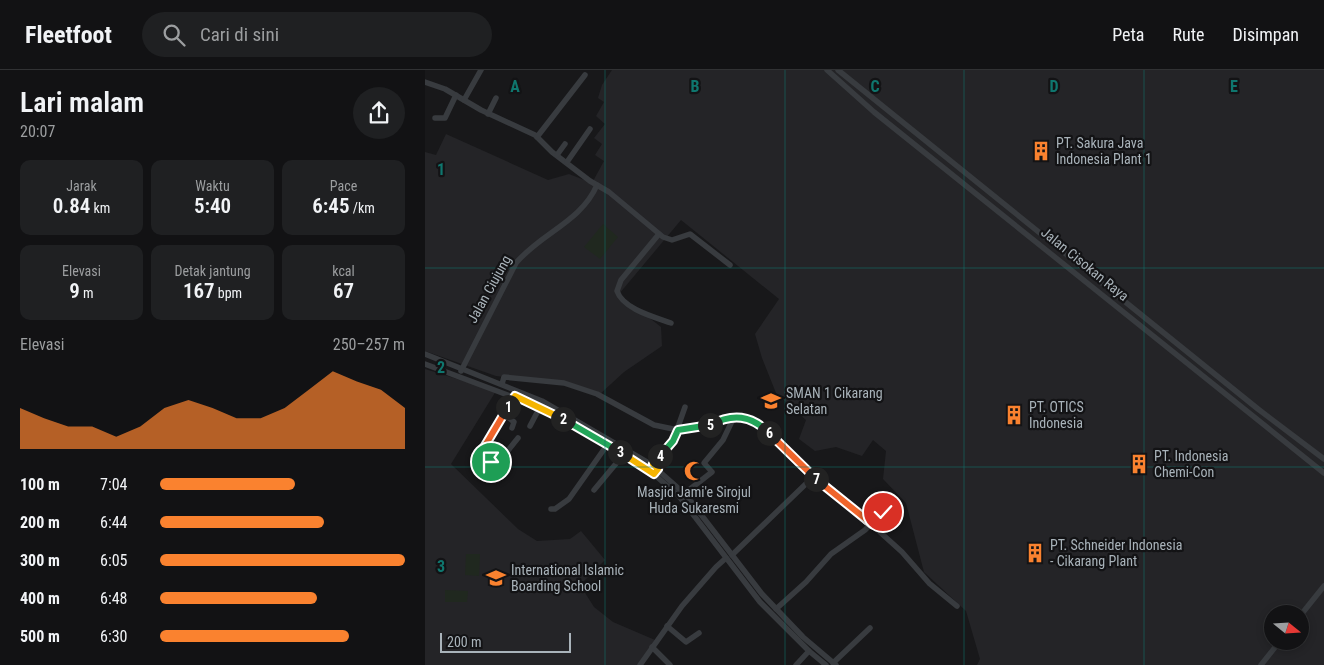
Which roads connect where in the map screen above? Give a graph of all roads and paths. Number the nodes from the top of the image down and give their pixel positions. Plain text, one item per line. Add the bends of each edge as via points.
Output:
1 (481, 70) edge
2 (842, 71) edge
3 (830, 72) edge
4 (585, 75) dead end
5 (837, 80) junction
6 (425, 82) edge
7 (456, 96) junction
8 (496, 98) dead end
9 (464, 100) junction
10 (488, 114) junction
11 (435, 118) dead end
12 (590, 129) dead end
13 (537, 137) junction
14 (565, 144) dead end
15 (557, 155) junction
16 (567, 162) junction
17 (597, 185) junction
18 (659, 234) junction
19 (730, 265) dead end
20 (671, 323) dead end
21 (425, 354) edge
22 (425, 364) edge
23 (462, 369) junction
24 (458, 376) junction
25 (502, 384) junction
26 (515, 396) junction
27 (540, 407) junction
28 (685, 407) dead end
29 (504, 414) junction
30 (733, 417) junction
31 (530, 426) dead end
32 (513, 428) dead end
33 (678, 430) junction
34 (517, 438) dead end
35 (607, 445) junction
36 (624, 454) junction
37 (1324, 459) edge
38 (493, 465) junction
39 (655, 469) junction
40 (1324, 472) edge
41 (499, 476) dead end
42 (813, 477) junction
43 (677, 489) junction
44 (594, 490) dead end
45 (685, 494) junction
46 (551, 509) dead end
47 (883, 512) dead end
48 (872, 524) junction
49 (729, 557) junction
50 (1324, 586) edge
51 (1309, 605) edge
52 (957, 606) dead end
53 (776, 609) junction
54 (667, 626) junction
55 (870, 628) dead end
56 (699, 633) dead end
57 (652, 647) junction
58 (1273, 650) edge
59 (809, 651) junction
60 (834, 664) edge
61 (639, 665) edge
62 (670, 665) edge
63 (797, 665) edge
64 (826, 665) edge
65 (1261, 665) edge

1 - 9 street
2 - 5 street
2 - 37 street, Jalan Cisokan Raya
3 - 5 street, Jalan Cisokan Raya
4 - 13 street
5 - 40 street, Jalan Cisokan Raya
6 - 7 street
7 - 9 street
7 - 11 street via 445,118
8 - 10 street
9 - 10 street
10 - 13 street via 526,129
12 - 16 street
13 - 15 street
14 - 15 street
15 - 16 street
16 - 17 street
17 - 18 street
17 - 23 street, Jalan Ciujung via 577,215 516,263
18 - 19 street via 672,240 691,235
18 - 20 street via 621,280 617,290 621,298 645,314
21 - 23 street
22 - 24 street
23 - 24 street, Jalan Ciujung
23 - 25 street
24 - 26 street
25 - 33 street via 504,377 564,383 597,394 654,425
25 - 39 street via 558,410
26 - 27 street
26 - 29 street
27 - 31 street
27 - 35 street
28 - 33 street
29 - 32 street via 514,422
29 - 38 street via 483,449 483,454
30 - 33 street via 709,426
30 - 42 street via 761,425
30 - 45 street via 723,440 704,463 712,472
33 - 39 street
34 - 38 street
35 - 36 street
35 - 46 street via 569,499
36 - 39 street
36 - 44 street
38 - 41 street
39 - 43 street
42 - 48 street
42 - 49 street
43 - 45 street
43 - 49 street
45 - 49 street
47 - 48 street
48 - 52 street via 929,583
48 - 53 street via 838,547
49 - 53 street
49 - 54 street via 715,567
49 - 59 street via 760,602
50 - 51 street
53 - 60 street
54 - 56 street via 686,642
54 - 57 street
55 - 60 street
57 - 61 street
57 - 62 street
58 - 65 street
59 - 63 street
59 - 64 street

